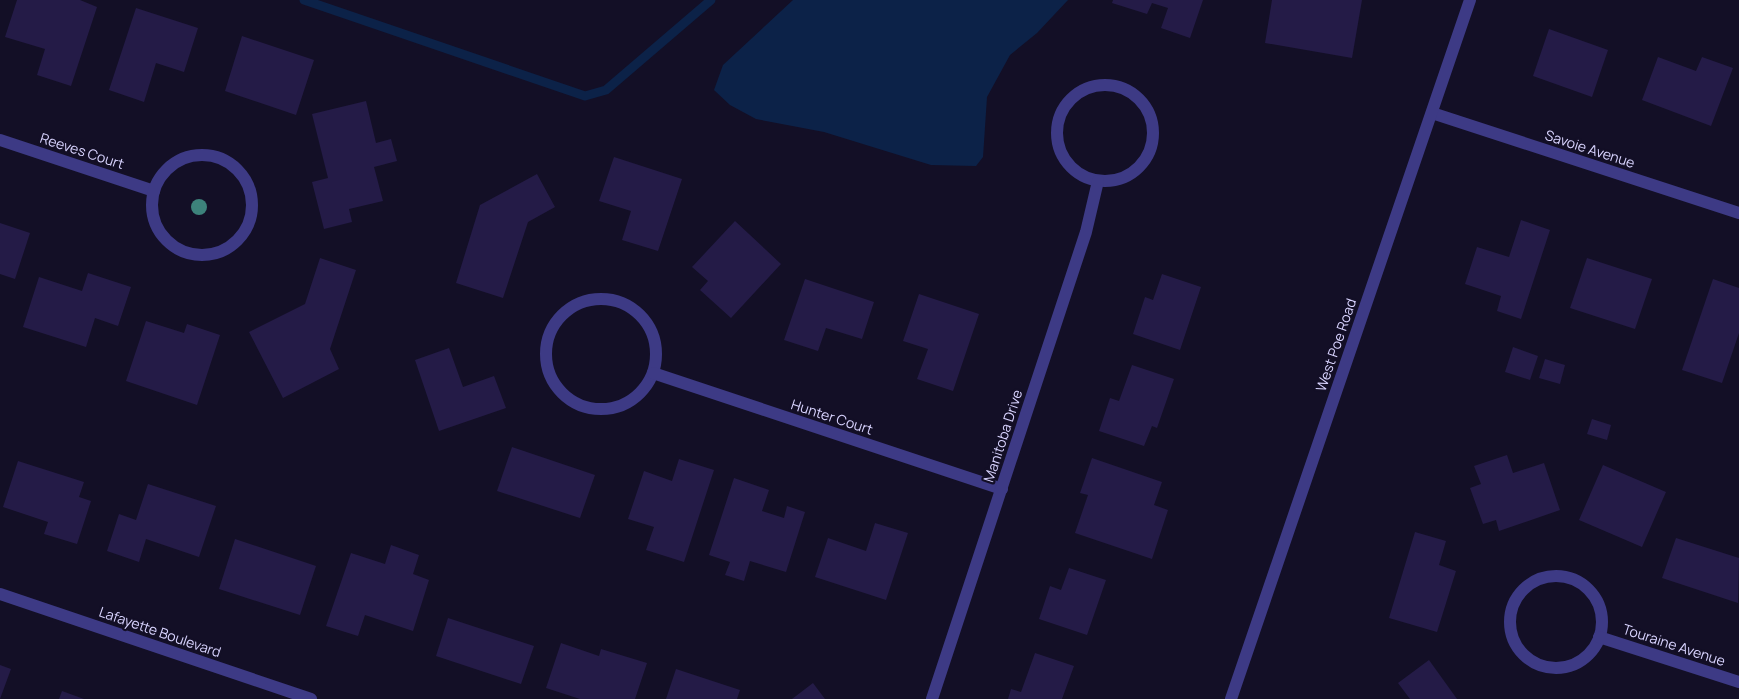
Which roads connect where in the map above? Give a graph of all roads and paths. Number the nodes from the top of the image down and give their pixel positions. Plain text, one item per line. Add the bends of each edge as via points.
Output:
1 (1470, 0) edge
2 (1432, 114) junction
3 (0, 140) edge
4 (1098, 181) junction
5 (154, 191) junction
6 (1739, 213) edge
7 (653, 373) junction
8 (1002, 489) junction
9 (0, 594) edge
10 (1599, 637) junction
11 (1739, 682) edge
12 (311, 699) edge
13 (932, 699) edge
14 (1230, 699) edge

1 - 2 street, West Poe Road
2 - 6 street, Savoie Avenue
2 - 14 street, West Poe Road
3 - 5 street, Reeves Court
4 - 4 street via 1113,181 1140,166 1153,138 1152,122 1136,96 1123,88 1107,85 1091,87 1077,94 1066,105 1058,128 1061,152 1070,165 1082,175
4 - 8 street, Manitoba Drive via 1086,232
5 - 5 street via 152,208 156,225 178,250 194,255 211,255 227,249 249,223 250,191 243,176 232,165 217,158 202,155 172,165 160,177
7 - 7 street via 656,356 654,338 646,322 633,309 617,301 600,298 574,306 554,324 547,340 545,359 550,377 560,393 575,404 593,409 612,409 629,402 643,390
7 - 8 street, Hunter Court
8 - 13 street, Manitoba Drive
9 - 12 street, Lafayette Boulevard
10 - 10 street via 1600,609 1583,585 1570,578 1556,576 1529,585 1512,608 1513,640 1534,663 1549,668 1565,668 1580,662 1592,651
10 - 11 street, Touraine Avenue

